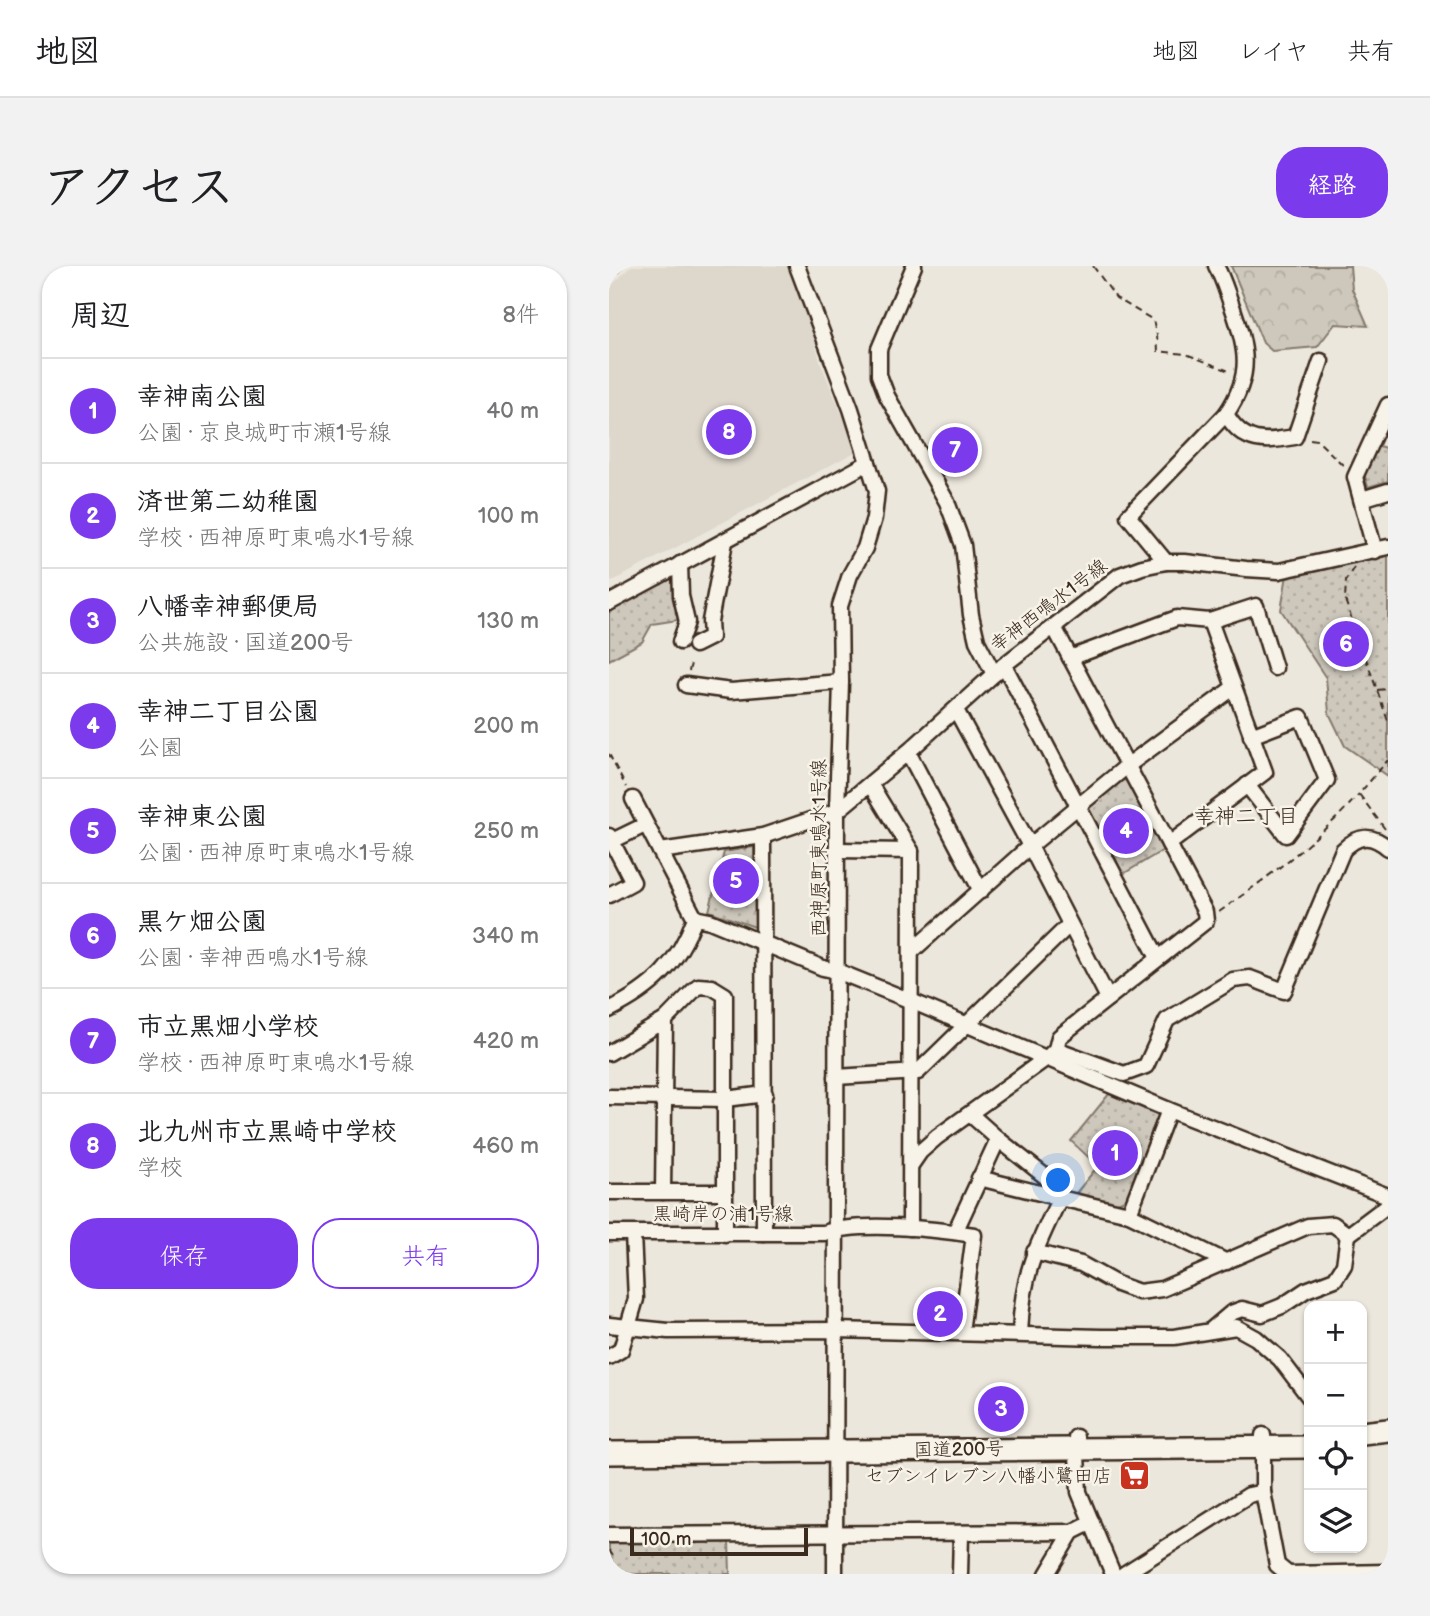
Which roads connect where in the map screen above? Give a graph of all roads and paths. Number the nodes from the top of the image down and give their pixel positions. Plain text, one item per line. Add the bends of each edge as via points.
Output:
1 (623, 266) edge
2 (797, 266) edge
3 (914, 266) edge
4 (1093, 266) edge
5 (1216, 266) edge
6 (609, 282) edge
7 (1321, 360) dead end
8 (1243, 377) junction
9 (1388, 405) edge
10 (1226, 414) junction
11 (1295, 437) junction
12 (868, 463) junction
13 (1355, 477) junction
14 (1388, 491) edge
15 (1362, 499) junction
16 (725, 542) junction
17 (1382, 549) edge
18 (1166, 562) junction
19 (680, 564) junction
20 (609, 603) edge
21 (1210, 621) junction
22 (1054, 627) junction
23 (688, 643) junction
24 (1070, 658) junction
25 (1275, 668) dead end
26 (999, 669) junction
27 (841, 682) junction
28 (686, 685) joint
29 (1233, 688) junction
30 (1376, 690) junction
31 (1388, 690) edge
32 (956, 710) junction
33 (1388, 721) edge
34 (1251, 736) junction
35 (908, 752) junction
36 (609, 754) edge
37 (1388, 760) edge
38 (1127, 766) junction
39 (870, 784) junction
40 (1247, 785) junction
41 (1359, 794) junction
42 (633, 799) joint
43 (1079, 806) junction
44 (837, 811) junction
45 (645, 825) junction
46 (1388, 833) edge
47 (763, 836) junction
48 (610, 839) edge
49 (1169, 844) junction
50 (1030, 846) junction
51 (1388, 848) edge
52 (838, 850) junction
53 (660, 851) junction
54 (911, 851) junction
55 (981, 891) junction
56 (609, 895) edge
57 (695, 918) junction
58 (1206, 920) junction
59 (1069, 925) junction
60 (764, 944) junction
61 (911, 953) junction
62 (1158, 958) junction
63 (837, 971) junction
64 (1108, 998) junction
65 (911, 1001) junction
66 (609, 1010) edge
67 (665, 1020) junction
68 (968, 1024) junction
69 (609, 1052) edge
70 (1052, 1053) junction
71 (909, 1074) junction
72 (836, 1077) junction
73 (765, 1094) junction
74 (609, 1097) edge
75 (663, 1097) junction
76 (726, 1098) junction
77 (1169, 1110) junction
78 (970, 1114) junction
79 (998, 1139) junction
80 (911, 1165) junction
81 (979, 1178) junction
82 (609, 1192) edge
83 (663, 1192) junction
84 (725, 1192) junction
85 (1388, 1196) edge
86 (1060, 1198) junction
87 (1388, 1205) edge
88 (1129, 1214) junction
89 (910, 1228) junction
90 (836, 1230) junction
91 (955, 1232) junction
92 (609, 1233) edge
93 (764, 1233) junction
94 (633, 1234) junction
95 (725, 1234) junction
96 (1348, 1235) junction
97 (1034, 1251) junction
98 (1227, 1262) junction
99 (609, 1325) edge
100 (629, 1328) junction
101 (1212, 1329) junction
102 (836, 1330) junction
103 (961, 1332) junction
104 (1020, 1334) junction
105 (609, 1357) edge
106 (1304, 1390) edge
107 (1388, 1430) edge
108 (1367, 1432) edge
109 (1304, 1436) edge
110 (609, 1441) edge
111 (1264, 1442) junction
112 (1388, 1442) edge
113 (1075, 1443) junction
114 (1367, 1444) edge
115 (836, 1445) junction
116 (1304, 1446) edge
117 (609, 1453) edge
118 (1263, 1492) junction
119 (1092, 1522) junction
120 (1072, 1532) junction
121 (836, 1534) junction
122 (609, 1535) edge
123 (961, 1535) junction
124 (609, 1550) edge
125 (609, 1563) edge
126 (613, 1563) junction
127 (1382, 1573) edge
128 (614, 1574) edge
129 (835, 1574) edge
130 (960, 1574) edge
131 (1047, 1574) edge
132 (1113, 1574) edge
133 (1124, 1574) edge

1 - 6 path
2 - 12 street, 西神原町東鳴水1号線
3 - 26 street via 880,349 879,375 947,502 963,545 977,641
4 - 8 path via 1116,298 1153,320 1158,351 1186,354
5 - 8 street via 1242,334
7 - 11 street
8 - 10 street
9 - 13 street
10 - 11 street via 1234,428 1263,442
10 - 18 street via 1128,516
11 - 13 path via 1317,440
12 - 16 street
12 - 27 street, 西神原町東鳴水1号線 via 877,491 874,518 840,606
13 - 15 street
14 - 15 street
15 - 17 street
16 - 19 street
16 - 23 street via 711,637
17 - 18 street, 幸神西鳴水1号線 via 1279,570
17 - 30 path via 1356,565 1346,580 1345,600
18 - 22 street, 幸神西鳴水1号線 via 1120,575
19 - 20 street
19 - 23 street
21 - 24 street via 1177,618
21 - 25 street via 1256,606
21 - 29 street
22 - 24 street
22 - 26 street, 幸神西鳴水1号線
23 - 28 path
24 - 38 street
26 - 32 street, 幸神西鳴水1号線
26 - 43 street
27 - 28 street via 731,691
27 - 44 street, 西神原町東鳴水1号線
29 - 34 street
29 - 38 street
30 - 31 path
30 - 33 path
32 - 35 street, 幸神西鳴水1号線
32 - 50 street
34 - 40 street via 1265,772
34 - 40 street via 1301,717 1327,780 1286,835
35 - 39 street, 幸神西鳴水1号線
35 - 55 street
36 - 42 path
37 - 41 path
38 - 43 street
38 - 49 street
39 - 44 street, 幸神西鳴水1号線
39 - 54 street
40 - 49 street
41 - 46 path
41 - 58 path via 1339,817 1256,886
42 - 45 street
43 - 50 street
43 - 62 street
44 - 47 street
44 - 52 street, 西神原町東鳴水1号線
45 - 48 street
45 - 53 street
47 - 53 street
47 - 60 street
48 - 56 street via 633,882
49 - 58 street
50 - 55 street
50 - 59 street
51 - 70 street via 1367,836 1343,850 1284,991 1250,978 1233,981 1167,1020 1146,1066 1124,1074
52 - 54 street
52 - 63 street, 西神原町東鳴水1号線
53 - 57 street
54 - 61 street
55 - 61 street
57 - 60 street
57 - 66 street via 671,965 635,997
58 - 62 street
59 - 64 street
59 - 68 street
60 - 63 street
60 - 73 street
61 - 65 street
62 - 64 street
63 - 65 street
63 - 72 street, 西神原町東鳴水1号線
64 - 70 street via 1059,1037
65 - 68 street
65 - 71 street
67 - 69 street
67 - 75 street
67 - 76 street via 698,986 725,995
68 - 70 street
68 - 71 street via 918,1072
70 - 77 street
70 - 78 street
71 - 72 street
71 - 80 street
72 - 90 street, 西神原町東鳴水1号線
73 - 76 street
73 - 93 street
74 - 75 street
75 - 76 street
75 - 83 street
76 - 84 street
77 - 85 street
77 - 88 street
78 - 79 street
78 - 80 street via 920,1152
79 - 81 street
79 - 86 street via 1051,1181
80 - 89 street
81 - 86 street
81 - 91 street
82 - 83 street
83 - 84 street
84 - 95 street
86 - 88 street
86 - 97 street
87 - 96 street
88 - 98 street
89 - 90 street, 黒崎岸の浦1号線
89 - 91 street, 黒崎岸の浦1号線
90 - 93 street, 黒崎岸の浦1号線
90 - 102 street, 西神原町東鳴水1号線
91 - 103 street via 974,1235
92 - 94 street, 黒崎岸の浦1号線
93 - 95 street, 黒崎岸の浦1号線
94 - 95 street, 黒崎岸の浦1号線
94 - 100 street via 636,1299
96 - 98 street via 1333,1224 1308,1226
96 - 101 street via 1344,1265 1335,1279 1262,1314 1242,1309 1231,1313
97 - 98 street via 1081,1264 1139,1292 1162,1289
97 - 104 street via 1021,1298
99 - 100 street
100 - 102 street
100 - 105 street via 621,1350
101 - 104 street via 1174,1336
101 - 106 street via 1237,1327 1256,1338
102 - 103 street
102 - 115 street, 西神原町東鳴水1号線
103 - 104 street
107 - 108 highway
109 - 111 highway, 国道200号
110 - 115 highway, 国道200号
111 - 113 highway, 国道200号
111 - 116 highway, 国道200号
111 - 118 street
112 - 114 highway
113 - 115 highway, 国道200号
113 - 119 street via 1079,1492
115 - 117 highway, 国道200号
115 - 121 street, 西神原町東鳴水1号線
118 - 127 street via 1277,1565 1288,1574
118 - 133 street via 1249,1495
119 - 120 street
119 - 132 street
120 - 123 street
120 - 131 street
121 - 122 street
121 - 123 street
121 - 129 street, 西神原町東鳴水1号線
123 - 130 street
124 - 126 path
125 - 126 path
126 - 128 path

